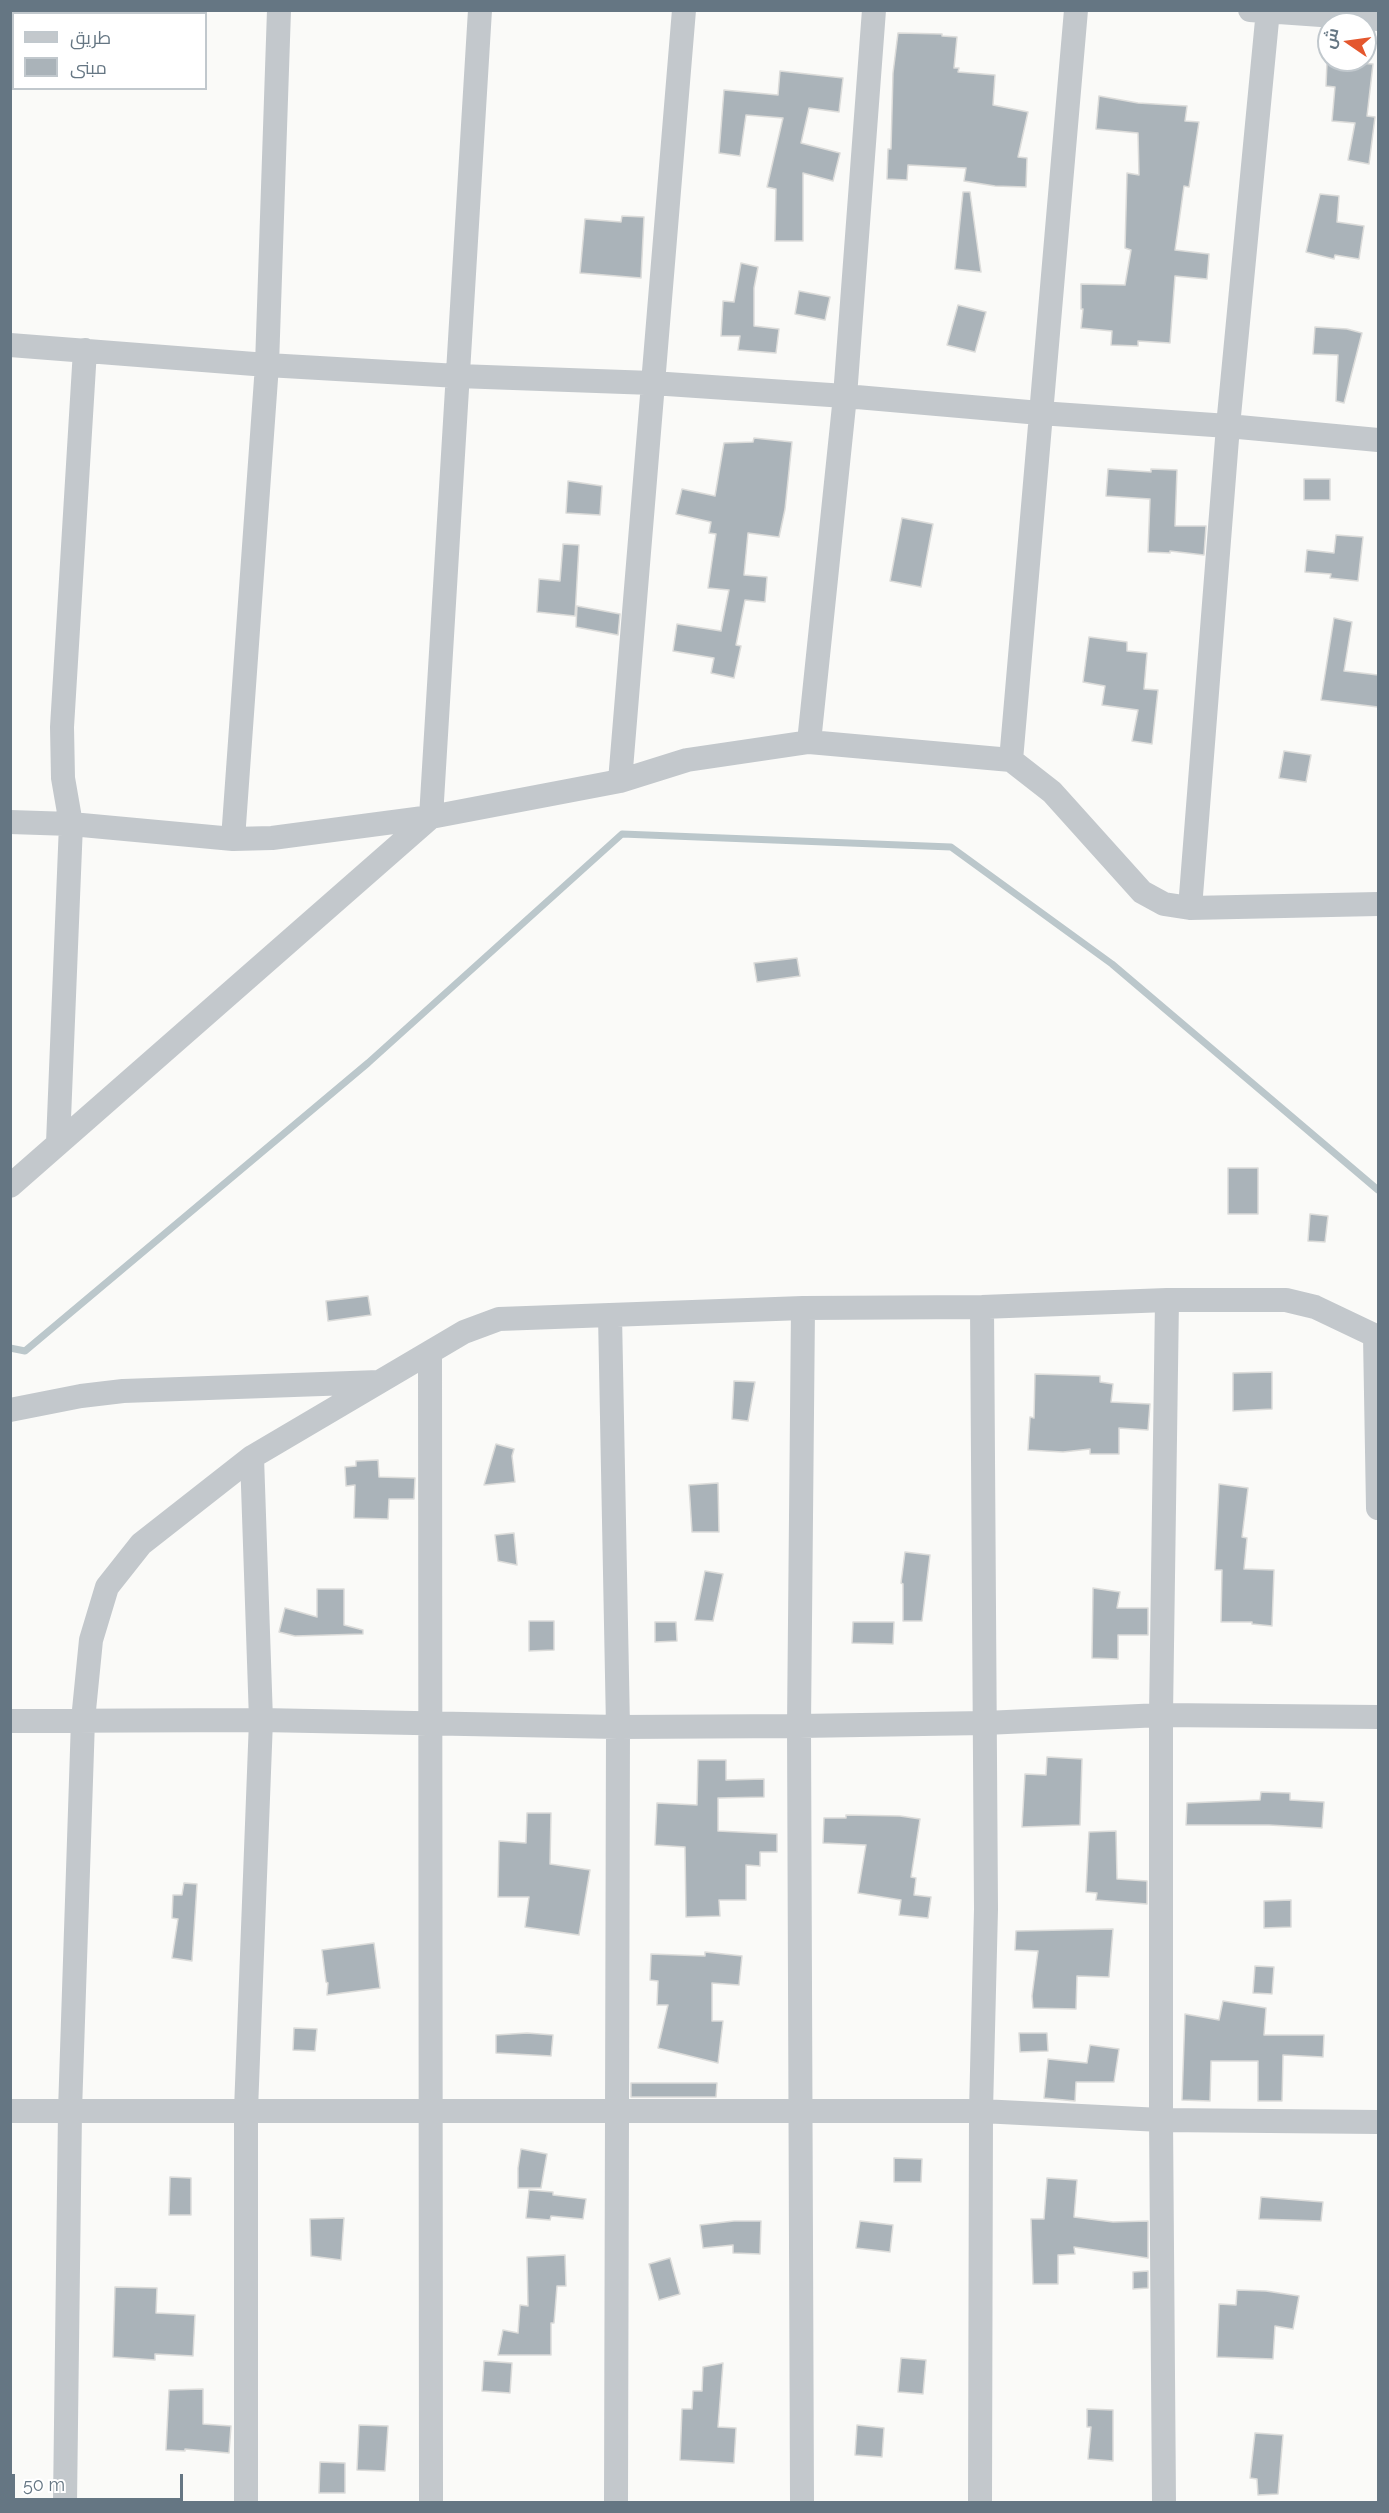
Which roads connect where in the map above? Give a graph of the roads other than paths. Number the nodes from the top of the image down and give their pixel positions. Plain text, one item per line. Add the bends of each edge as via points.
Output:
1 (279, 10) edge
2 (480, 10) edge
3 (684, 10) edge
4 (874, 10) edge
5 (1076, 10) edge
6 (1262, 11) edge
7 (1378, 19) edge
8 (10, 345) edge
9 (85, 350) junction
10 (267, 365) junction
11 (458, 376) junction
12 (652, 383) junction
13 (845, 396) junction
14 (1040, 413) junction
15 (1228, 426) junction
16 (1378, 440) edge
17 (809, 742) junction
18 (1011, 760) junction
19 (620, 781) junction
20 (431, 817) junction
21 (10, 822) edge
22 (71, 824) junction
23 (233, 839) junction
24 (1378, 904) edge
25 (1190, 908) junction
26 (58, 1143) junction
27 (10, 1186) edge
28 (1167, 1300) junction
29 (803, 1308) junction
30 (982, 1308) junction
31 (610, 1315) junction
32 (1377, 1336) edge
33 (430, 1353) junction
34 (381, 1382) junction
35 (10, 1410) edge
36 (252, 1457) junction
37 (1378, 1508) edge
38 (1161, 1715) junction
39 (1378, 1717) edge
40 (83, 1720) junction
41 (261, 1720) junction
42 (10, 1721) edge
43 (985, 1723) junction
44 (429, 1724) junction
45 (799, 1726) junction
46 (618, 1727) junction
47 (70, 2110) junction
48 (246, 2110) junction
49 (801, 2110) junction
50 (10, 2111) edge
51 (616, 2111) junction
52 (981, 2111) junction
53 (429, 2112) junction
54 (1161, 2120) junction
55 (1378, 2122) edge
56 (65, 2502) edge
57 (246, 2502) edge
58 (431, 2502) edge
59 (616, 2502) edge
60 (802, 2502) edge
61 (980, 2502) edge
62 (1164, 2502) edge

1 - 10 street
2 - 11 street
3 - 12 street
4 - 13 street
5 - 14 street
6 - 7 street
6 - 15 street
8 - 9 street
9 - 10 street
9 - 22 street via 62,727 63,778
10 - 11 street
10 - 23 street
11 - 12 street
11 - 20 street
12 - 13 street
12 - 19 street
13 - 14 street
13 - 17 street
14 - 15 street
14 - 18 street
15 - 16 street
15 - 25 street
17 - 18 street
17 - 19 street via 687,760
18 - 25 street via 1052,792 1142,892 1164,904
19 - 20 street
20 - 23 street via 272,838
20 - 26 street
21 - 22 street
22 - 23 street
22 - 26 street
24 - 25 street
26 - 27 street
28 - 30 street
28 - 32 street via 1286,1300 1315,1307
28 - 38 street
29 - 30 street
29 - 31 street
29 - 45 street
30 - 43 street
31 - 33 street via 499,1320 464,1332
31 - 46 street
32 - 37 street
33 - 34 street
33 - 44 street
34 - 35 street via 123,1391
34 - 36 street
36 - 40 street via 141,1544 108,1587 91,1641
36 - 41 street
38 - 39 street
38 - 43 street
38 - 54 street
40 - 41 street
40 - 42 street
40 - 47 street
41 - 44 street
41 - 48 street
43 - 45 street
43 - 52 street
44 - 46 street
44 - 53 street
45 - 46 street
45 - 49 street
46 - 51 street
47 - 48 street
47 - 50 street
47 - 56 street
48 - 53 street
48 - 57 street
49 - 51 street
49 - 52 street
49 - 60 street
51 - 53 street
51 - 59 street
52 - 54 street
52 - 61 street
53 - 58 street
54 - 55 street
54 - 62 street

